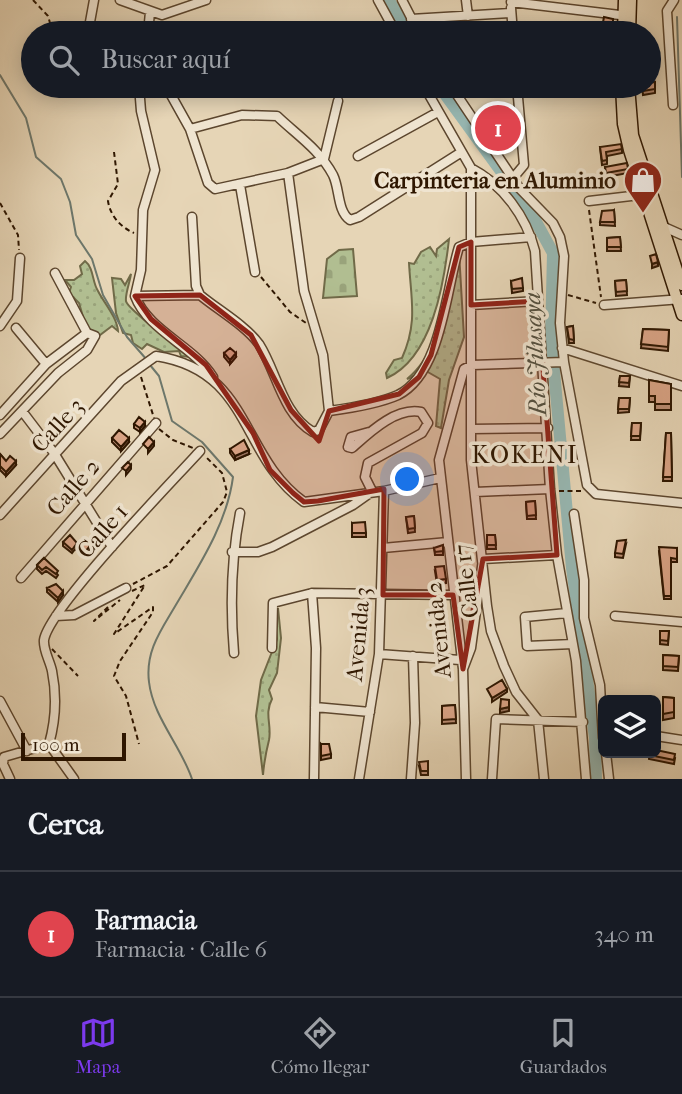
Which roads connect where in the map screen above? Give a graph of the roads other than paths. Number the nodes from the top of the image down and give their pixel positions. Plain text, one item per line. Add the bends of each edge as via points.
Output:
1 (94, 0) edge
2 (120, 0) edge
3 (206, 0) edge
4 (379, 0) edge
5 (402, 0) edge
6 (466, 0) edge
7 (624, 0) edge
8 (631, 0) edge
9 (674, 0) edge
10 (511, 1) edge
11 (190, 3) edge
12 (150, 12) junction
13 (511, 13) junction
14 (468, 16) junction
15 (627, 16) junction
16 (411, 19) joint
17 (90, 21) edge
18 (149, 21) edge
19 (390, 21) edge
20 (512, 21) edge
21 (626, 21) edge
22 (628, 21) edge
23 (140, 98) edge
24 (173, 98) edge
25 (430, 98) edge
26 (460, 98) edge
27 (518, 98) edge
28 (622, 98) edge
29 (630, 98) edge
30 (338, 101) dead end
31 (673, 104) dead end
32 (438, 112) junction
33 (520, 121) junction
34 (478, 124) junction
35 (190, 129) junction
36 (460, 153) junction
37 (358, 156) dead end
38 (324, 159) junction
39 (471, 168) junction
40 (288, 173) junction
41 (514, 177) junction
42 (240, 185) junction
43 (648, 194) junction
44 (589, 201) road end
45 (192, 217) dead end
46 (660, 228) junction
47 (682, 235) edge
48 (531, 237) junction
49 (471, 242) junction
50 (20, 258) road end
51 (255, 272) road end
52 (55, 273) dead end
53 (682, 285) edge
54 (200, 295) junction
55 (135, 296) junction
56 (681, 299) edge
57 (538, 301) junction
58 (471, 304) junction
59 (604, 305) road end
60 (682, 315) edge
61 (0, 326) edge
62 (16, 328) dead end
63 (91, 335) junction
64 (562, 348) junction
65 (561, 362) junction
66 (543, 363) junction
67 (46, 364) junction
68 (472, 365) junction
69 (215, 379) junction
70 (682, 386) edge
71 (22, 411) junction
72 (328, 411) junction
73 (0, 415) edge
74 (156, 423) road end
75 (548, 428) junction
76 (471, 429) junction
77 (369, 432) dead end
78 (0, 434) edge
79 (200, 451) road end
80 (54, 453) junction
81 (440, 478) junction
82 (550, 489) junction
83 (372, 491) junction
84 (384, 491) junction
85 (475, 492) junction
86 (83, 503) junction
87 (682, 503) edge
88 (240, 513) dead end
89 (574, 514) dead end
90 (0, 515) edge
91 (448, 542) junction
92 (112, 547) junction
93 (383, 548) junction
94 (232, 552) junction
95 (556, 555) junction
96 (483, 559) junction
97 (21, 578) dead end
98 (126, 588) road end
99 (312, 593) junction
100 (383, 595) junction
101 (453, 595) junction
102 (567, 613) junction
103 (56, 616) junction
104 (615, 617) dead end
105 (682, 622) edge
106 (573, 644) junction
107 (272, 648) dead end
108 (234, 653) dead end
109 (379, 654) junction
110 (413, 656) junction
111 (461, 664) junction
112 (601, 695) edge
113 (0, 701) edge
114 (315, 707) junction
115 (370, 712) junction
116 (538, 720) junction
117 (583, 722) junction
118 (661, 737) edge
119 (682, 740) edge
120 (49, 744) junction
121 (27, 751) junction
122 (607, 758) edge
123 (10, 779) edge
124 (74, 779) edge
125 (314, 779) edge
126 (359, 779) edge
127 (411, 779) edge
128 (466, 779) edge
129 (492, 779) edge
130 (544, 779) edge
131 (586, 779) edge
132 (609, 779) edge

1 - 17 street
2 - 12 street
3 - 11 street
4 - 19 street
5 - 16 street
6 - 14 street
7 - 15 main road
8 - 15 main road
9 - 31 street via 667,11
10 - 13 street
10 - 15 street
11 - 12 street via 162,15
12 - 18 street
13 - 14 street
13 - 20 street
14 - 16 street
15 - 21 main road
15 - 22 main road
23 - 55 street via 155,170 143,210 141,270
24 - 35 street
25 - 32 street
26 - 34 street
27 - 33 street
28 - 43 main road via 623,124
29 - 43 main road via 633,135
30 - 38 street
32 - 36 street
32 - 37 street
33 - 34 street
33 - 41 street via 524,165
34 - 41 street
35 - 38 street via 242,115 277,116
35 - 42 street via 210,187
36 - 38 street via 350,220
36 - 39 street
38 - 40 street
39 - 48 street via 510,200
39 - 49 street, Calle 17
40 - 42 street
40 - 72 street via 312,326 323,355
41 - 64 street via 560,237 564,256
42 - 51 street
43 - 44 street
43 - 46 main road
45 - 54 street
46 - 47 street
46 - 53 main road
46 - 56 main road
48 - 49 street
48 - 57 street
49 - 58 street, Calle 17
49 - 72 street via 459,247 431,355 419,377 399,394
50 - 61 street via 17,301
52 - 63 street
54 - 55 street
54 - 72 street via 251,334 291,410 307,428 319,430
55 - 69 street via 151,319 206,365
56 - 59 street
56 - 60 main road
57 - 58 street
57 - 66 street
58 - 68 street, Calle 17
62 - 67 street
63 - 67 street
63 - 71 street via 87,349
64 - 65 street
64 - 70 street
65 - 66 street
65 - 87 street via 587,485 596,495
66 - 68 street
66 - 75 street
67 - 73 street
68 - 76 street, Calle 17
68 - 81 street, Avenida 2 via 461,376 439,453
69 - 80 street, Calle 3 via 178,359 156,356 121,381
69 - 83 street via 253,433 270,470 298,498 318,501
71 - 78 street
71 - 80 street
74 - 86 street, Calle 2
75 - 76 street
75 - 82 street
76 - 85 street, Calle 17
77 - 83 street via 406,412 421,412 428,423 422,433 368,463 365,477
79 - 92 street, Calle 1
80 - 86 street
80 - 90 street, Calle 3
81 - 84 street
81 - 91 street, Avenida 2
82 - 85 street
82 - 95 street
83 - 84 street
83 - 94 street via 272,547
84 - 93 street, Avenida 3
85 - 96 street, Calle 17
86 - 92 street
86 - 97 street, Calle 2
88 - 94 street
89 - 112 street via 584,580 584,618
91 - 93 street
91 - 101 street, Avenida 2
92 - 103 street, Calle 1
93 - 100 street, Avenida 3
94 - 108 street
95 - 96 street
95 - 102 street
96 - 111 street via 471,648
96 - 116 street, Calle 17 via 495,643 516,692
98 - 103 street via 74,615
99 - 100 street
99 - 107 street via 274,603
99 - 114 street
100 - 101 street
100 - 109 street, Avenida 3
101 - 111 street, Avenida 2
102 - 106 street
102 - 106 street via 525,617 527,646
103 - 120 street, Calle 1 via 44,642 54,682 56,719
104 - 105 street
106 - 117 street
109 - 110 street
109 - 115 street, Avenida 3
110 - 111 street
110 - 127 street
111 - 128 street, Avenida 2
113 - 121 street
114 - 115 street
114 - 125 street
115 - 126 street, Avenida 3
116 - 117 street
116 - 129 street via 496,719
116 - 130 street
117 - 131 street
118 - 119 street
120 - 121 street
120 - 124 street
121 - 123 street via 4,757
122 - 132 street

